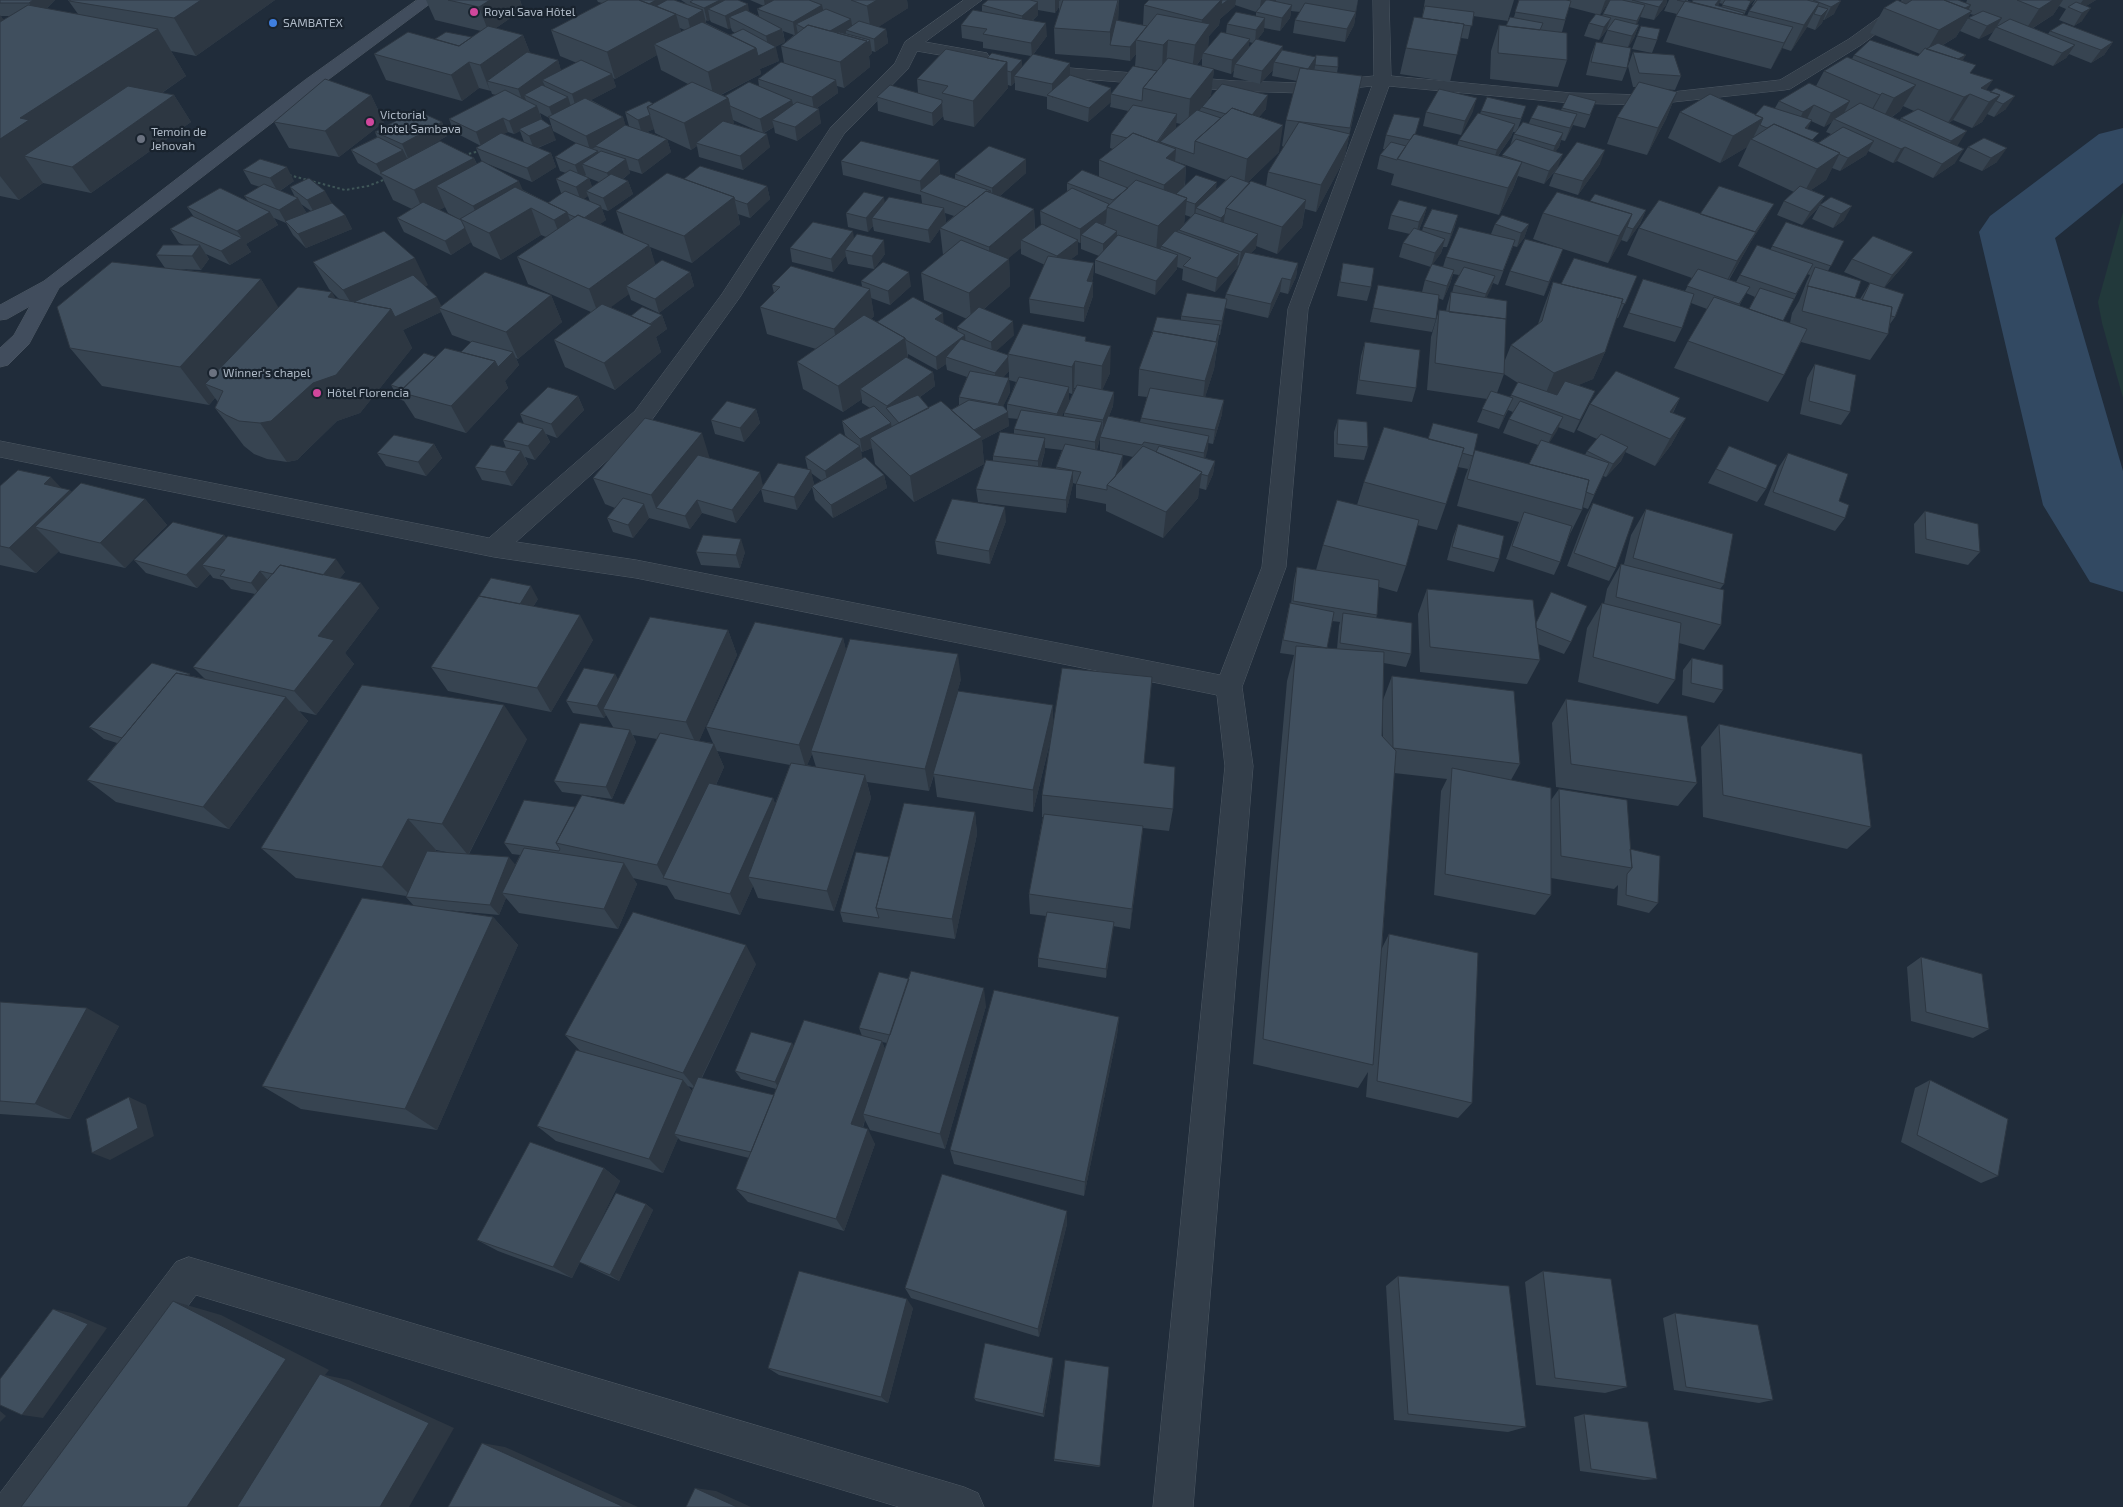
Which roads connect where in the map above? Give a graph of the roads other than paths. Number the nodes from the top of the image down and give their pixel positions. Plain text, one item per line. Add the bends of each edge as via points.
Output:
1 (427, 0) edge
2 (974, 0) edge
3 (1381, 0) edge
4 (1913, 0) edge
5 (911, 45) junction
6 (995, 60) edge
7 (1014, 63) edge
8 (1383, 80) junction
9 (51, 285) junction
10 (0, 314) edge
11 (0, 360) edge
12 (0, 448) edge
13 (494, 548) junction
14 (1229, 688) junction
15 (14, 1507) edge
16 (964, 1507) edge
17 (1172, 1507) edge

1 - 9 main road via 311,84
2 - 5 street
3 - 8 street
4 - 8 street via 1855,42 1784,85 1645,100 1571,98
5 - 6 street
5 - 13 street via 902,65 837,132 730,297 643,416
7 - 8 street via 1070,73 1236,86 1301,88
8 - 14 street via 1298,310 1274,567
9 - 10 main road
9 - 11 main road via 22,339
12 - 13 street
13 - 14 street via 636,569
14 - 17 street via 1239,766
15 - 16 street via 190,1275

